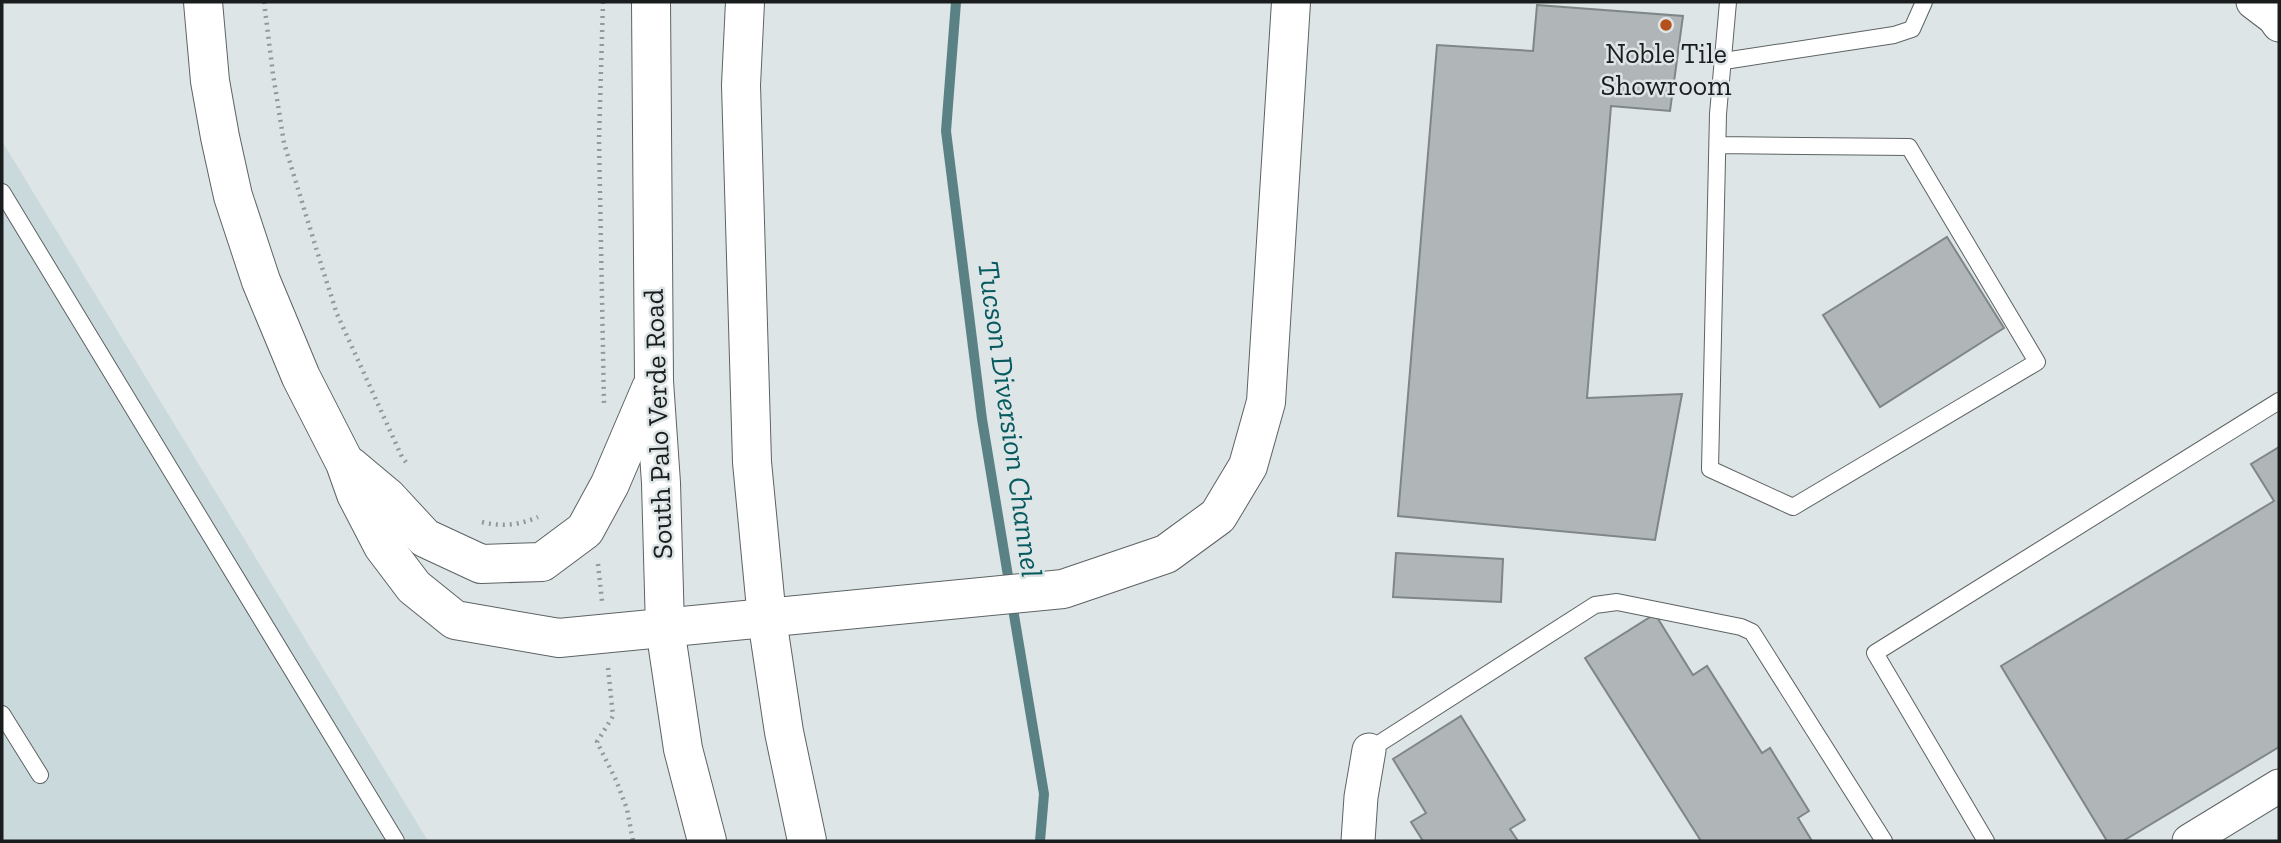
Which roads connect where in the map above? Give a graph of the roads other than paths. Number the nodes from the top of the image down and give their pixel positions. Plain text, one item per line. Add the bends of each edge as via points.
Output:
1 (203, 2) edge
2 (651, 2) edge
3 (745, 2) edge
4 (1291, 2) edge
5 (1728, 2) edge
6 (1924, 2) edge
7 (1724, 61) junction
8 (1718, 145) junction
9 (2, 192) edge
10 (654, 382) junction
11 (2279, 401) edge
12 (345, 463) junction
13 (767, 620) junction
14 (665, 628) junction
15 (2, 714) edge
16 (1369, 750) joint
17 (40, 775) dead end
18 (2279, 786) edge
19 (396, 841) edge
20 (707, 841) edge
21 (807, 841) edge
22 (1357, 841) edge
23 (1884, 841) edge
24 (1986, 841) edge
25 (2189, 841) edge

1 - 12 main road via 210,81 233,196 296,365
2 - 10 main road, South Palo Verde Road
3 - 13 main road via 741,86 752,462
4 - 13 main road via 1266,402 1248,466 1218,516 1166,554 1063,589
5 - 7 lane
6 - 7 lane via 1912,29 1894,35
7 - 8 lane
8 - 8 lane via 1710,469 1793,507 2037,362 1909,147
9 - 19 lane
10 - 12 main road via 585,530 542,562 481,564 425,538 387,497
10 - 14 main road, South Palo Verde Road
11 - 24 lane via 1875,653
12 - 14 main road via 383,546 414,587 455,620 559,638
13 - 14 main road
13 - 21 main road
14 - 20 main road, South Palo Verde Road via 683,749
15 - 17 lane
16 - 22 street
16 - 23 lane via 1595,605 1617,602 1752,632
18 - 25 street

